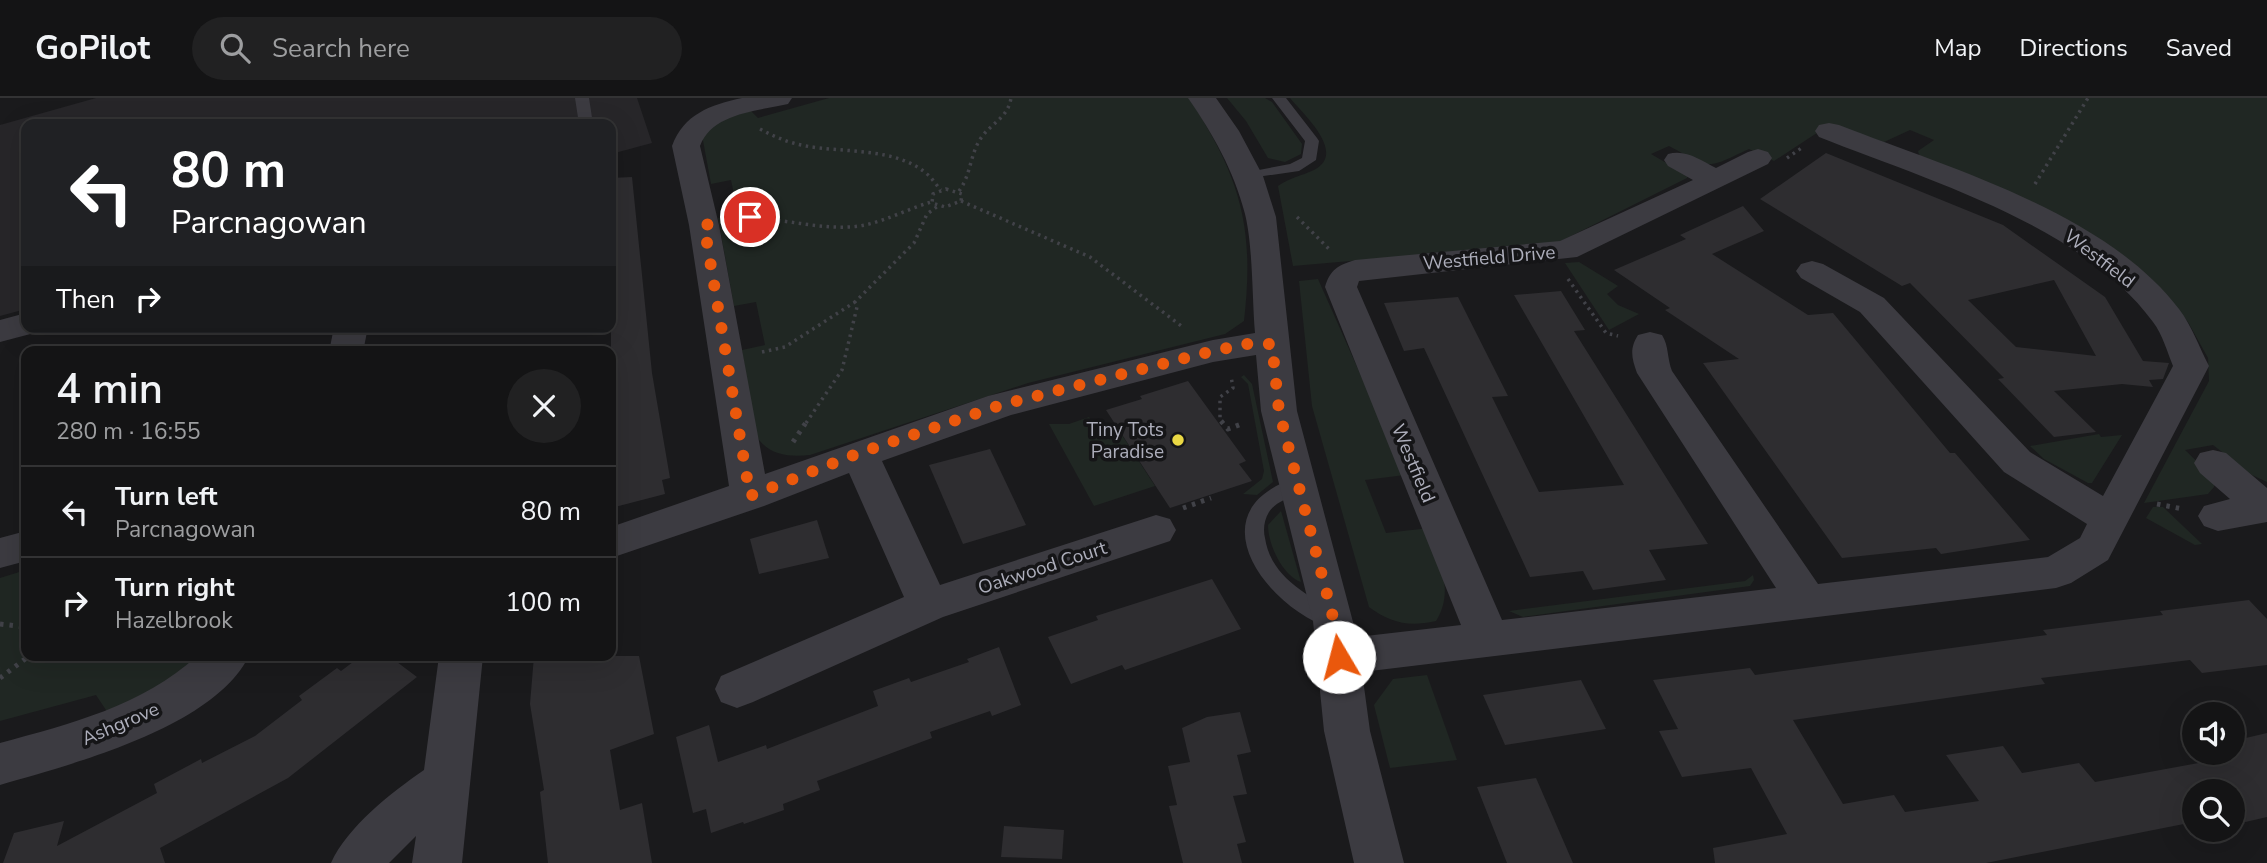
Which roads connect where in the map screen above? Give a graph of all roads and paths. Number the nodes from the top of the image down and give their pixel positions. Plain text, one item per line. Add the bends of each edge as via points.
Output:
1 (582, 98) edge
2 (778, 98) edge
3 (1011, 98) edge
4 (1202, 98) edge
5 (1279, 98) edge
6 (2088, 98) edge
7 (585, 119) edge
8 (758, 123) dead end
9 (1829, 131) dead end
10 (1758, 158) dead end
11 (1678, 160) dead end
12 (1248, 176) junction
13 (1716, 180) junction
14 (941, 190) junction
15 (959, 191) junction
16 (961, 201) junction
17 (931, 202) junction
18 (938, 206) junction
19 (2021, 208) junction
20 (1261, 217) junction
21 (704, 225) junction
22 (1549, 252) junction
23 (1812, 271) dead end
24 (1348, 279) junction
25 (855, 302) junction
26 (21, 325) edge
27 (0, 331) edge
28 (1191, 334) dead end
29 (1650, 343) joint
30 (1272, 344) junction
31 (727, 360) junction
32 (1231, 374) dead end
33 (1249, 421) dead end
34 (859, 453) junction
35 (2213, 463) dead end
36 (1299, 484) junction
37 (750, 496) junction
38 (1211, 498) dead end
39 (2266, 508) edge
40 (2218, 516) dead end
41 (1171, 518) joint
42 (2108, 518) junction
43 (616, 541) edge
44 (21, 547) edge
45 (0, 553) edge
46 (1806, 600) junction
47 (928, 605) junction
48 (0, 624) edge
49 (21, 626) edge
50 (1336, 639) junction
51 (1488, 639) junction
52 (22, 661) edge
53 (221, 661) edge
54 (460, 661) edge
55 (0, 678) edge
56 (737, 689) dead end
57 (0, 764) edge
58 (444, 782) junction
59 (356, 863) edge
60 (437, 863) edge
61 (1379, 863) edge

1 - 7 lane
2 - 21 street via 718,115 697,124 688,134 686,146
3 - 15 path via 1009,111 979,141 966,184
4 - 12 street
5 - 12 lane via 1312,141 1309,160 1294,168
6 - 19 path
8 - 14 path via 771,138 796,146 874,154 911,164
9 - 19 street, Westfield via 1902,148
10 - 13 street, Westfield Drive
11 - 13 street
12 - 20 street
13 - 22 street, Westfield Drive via 1566,250
14 - 15 path
14 - 17 path via 933,194
15 - 16 path
16 - 18 path via 951,207
16 - 28 path via 1090,257
17 - 18 path
17 - 21 path via 852,227 760,216
18 - 25 path via 928,214 914,243
19 - 42 street, Westfield via 2082,240 2125,272 2166,315 2191,366
20 - 24 path via 1294,215 1301,219 1324,246 1346,260
20 - 30 street
21 - 31 street
22 - 24 street, Westfield Drive
22 - 29 path via 1606,333
23 - 42 street via 1872,305 2017,462
24 - 51 street, Westfield
25 - 31 path via 785,347
25 - 37 path via 858,306 842,370
26 - 27 street
29 - 46 street via 1655,373
30 - 34 street via 1246,344 1083,383
30 - 36 street via 1279,411
31 - 37 street
32 - 33 path via 1233,388 1220,397 1220,420 1228,429
34 - 37 street
34 - 47 street
35 - 39 street
36 - 50 street
36 - 50 lane via 1269,499 1253,523 1252,538 1283,589
37 - 43 street
38 - 41 path
39 - 40 street
41 - 47 street, Oakwood Court
42 - 46 street, Westfield via 2094,549 2056,572
44 - 45 street
46 - 51 street, Westfield
47 - 56 street, Oakwood Court
48 - 49 path
50 - 51 street, Westfield
50 - 61 street via 1347,731
52 - 55 path
53 - 57 street, Ashgrove via 184,693 148,714 97,736
54 - 58 street
58 - 59 street via 413,805
58 - 60 street

